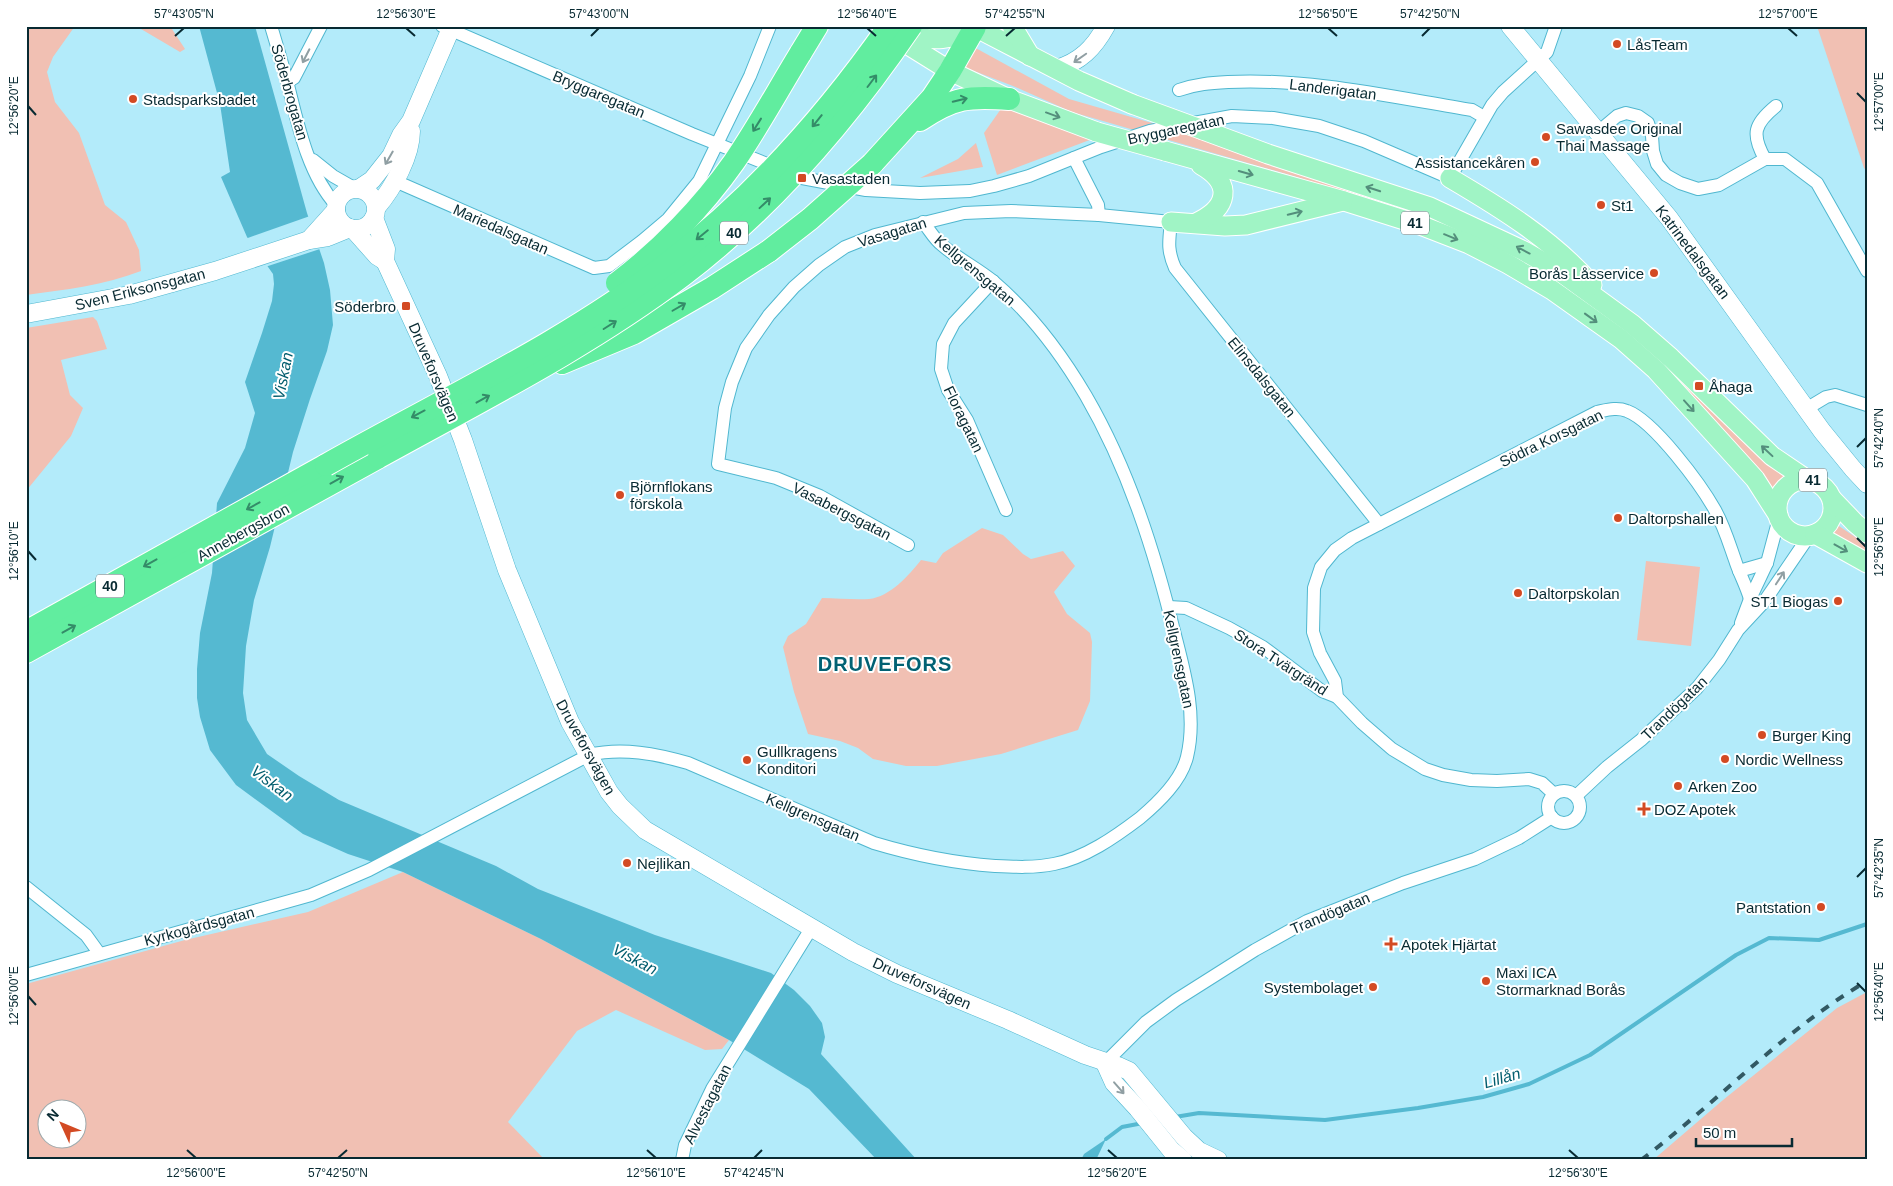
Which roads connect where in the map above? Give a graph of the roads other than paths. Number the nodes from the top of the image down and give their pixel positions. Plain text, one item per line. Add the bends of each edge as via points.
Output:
1 (272, 26) edge
2 (321, 26) edge
3 (770, 26) edge
4 (800, 26) edge
5 (817, 26) edge
6 (1012, 26) edge
7 (1510, 26) edge
8 (1556, 26) edge
9 (975, 27) edge
10 (448, 28) edge
11 (892, 28) edge
12 (1103, 32) edge
13 (800, 54) junction
14 (1031, 57) junction
15 (1538, 60) junction
16 (1056, 69) junction
17 (950, 71) junction
18 (287, 82) junction
19 (1180, 90) dead end
20 (1009, 99) junction
21 (1776, 106) dead end
22 (1484, 117) junction
23 (411, 121) junction
24 (902, 131) junction
25 (1598, 132) junction
26 (718, 145) junction
27 (309, 157) junction
28 (1188, 157) junction
29 (1074, 158) junction
30 (1765, 159) junction
31 (756, 160) junction
32 (1450, 178) junction
33 (699, 181) junction
34 (402, 185) junction
35 (357, 188) junction
36 (1344, 201) junction
37 (336, 207) junction
38 (376, 213) junction
39 (1099, 215) junction
40 (923, 222) junction
41 (1171, 222) junction
42 (1196, 223) junction
43 (352, 228) junction
44 (309, 240) junction
45 (385, 261) junction
46 (1867, 271) edge
47 (993, 282) junction
48 (1614, 310) junction
49 (26, 314) edge
50 (500, 380) junction
51 (1867, 405) edge
52 (1806, 409) junction
53 (718, 464) joint
54 (1806, 479) junction
55 (1867, 484) edge
56 (295, 493) junction
57 (1832, 500) junction
58 (1006, 510) dead end
59 (1778, 517) junction
60 (1379, 524) junction
61 (1867, 533) edge
62 (1812, 535) junction
63 (908, 546) dead end
64 (192, 550) junction
65 (1867, 563) edge
66 (1767, 564) junction
67 (1739, 571) junction
68 (1750, 599) junction
69 (1168, 607) junction
70 (1738, 630) junction
71 (26, 632) edge
72 (26, 652) edge
73 (1337, 697) junction
74 (589, 755) junction
75 (1554, 794) junction
76 (1576, 796) junction
77 (1552, 817) junction
78 (26, 887) edge
79 (812, 927) junction
80 (100, 953) junction
81 (26, 975) edge
82 (1105, 1063) junction
83 (1143, 1102) junction
84 (1180, 1132) junction
85 (1171, 1156) edge
86 (682, 1160) edge
87 (1218, 1160) edge

1 - 18 street, Söderbrogatan
2 -> 18 street via 294,78
3 - 26 street
4 - 13 highway
5 - 13 highway
6 - 14 main road
7 - 15 street, Katrinedalsgatan
8 - 15 street via 1547,52
9 - 11 main road via 942,40
9 - 14 main road, 41
9 - 17 highway
10 - 23 street
10 - 26 street, Bryggaregatan
11 - 17 main road, 41
11 - 50 highway, 40, bridge via 795,147 712,227 667,264
12 -> 16 street via 1086,54
13 -> 50 highway, bridge via 734,161 693,213 624,278
14 - 16 main road, 41
15 - 22 street via 1503,92
15 - 25 street, Katrinedalsgatan
48 -> 16 main road, 41, bridge via 1562,272 1475,226 1430,207 1268,154 1132,104
17 - 20 main road, 41
17 - 24 highway via 932,98
18 - 27 street, Söderbrogatan
19 - 22 street, Landerigatan via 1194,84 1256,81 1310,85 1472,110
24 -> 20 highway via 939,107 955,101 980,97
20 -> 28 main road, 41, bridge via 1097,132
21 - 30 street via 1759,124 1756,135 1757,145
22 - 32 street
23 - 34 street
23 -> 35 street via 385,166 372,180
50 -> 24 highway, bridge via 634,333 712,288 803,224 872,164
25 - 30 street via 1617,116 1626,113 1638,116 1648,123 1657,164 1666,175 1698,189 1719,185
25 - 52 street, Katrinedalsgatan via 1669,218
26 - 31 street, Bryggaregatan
26 - 33 street
27 - 35 street, Söderbrogatan via 333,176
27 - 37 street, Söderbrogatan
28 -> 36 main road, 41
28 - 42 main road via 1213,172 1223,187 1218,209
29 - 31 street, Bryggaregatan via 994,186 970,191 920,193 829,184 802,178
29 - 32 street, Bryggaregatan via 1150,132 1232,116 1273,118 1320,126
29 - 39 street via 1098,205
30 - 46 street via 1785,159 1817,183
31 - 33 street via 714,170
32 - 48 main road via 1550,244 1574,265
33 - 34 street, Mariedalsgatan via 668,219 642,241 609,266 594,268
34 - 38 street via 385,197
35 - 37 street via 346,191
35 - 38 street via 371,195
42 -> 36 main road via 1246,225
36 -> 59 main road, 41 via 1469,244 1552,290 1621,339 1656,370 1755,479
37 - 43 street via 342,223
37 - 44 street
38 - 43 street via 367,226
38 - 45 street, Druveforsvägen via 386,249
39 - 40 street, Vasagatan via 1011,211 964,213
39 - 41 street, Vasagatan
40 - 47 street, Kellgrensgatan via 940,244
40 - 53 street, Vasagatan via 845,247 818,265 769,315 746,348 732,382 725,408
41 - 42 main road
41 - 60 street, Elinsdalsgatan via 1168,243 1175,268
43 - 44 street via 328,238
43 - 45 street, Druveforsvägen
44 - 49 street, Sven Eriksonsgatan via 130,295
45 - 74 street, Druveforsvägen via 438,376 547,668 570,722
47 - 58 street, Floragatan via 954,324 943,344 941,369 948,390 968,420
47 - 69 street, Kellgrensgatan via 1054,347 1094,410 1137,504
54 -> 48 main road, 41 via 1772,456 1671,358
56 -> 50 highway, 40, bridge via 380,457
50 -> 56 highway, 40, bridge via 326,465
51 - 52 street via 1835,396 1826,397
52 - 55 street, Katrinedalsgatan
53 - 63 street, Vasabergsgatan via 776,478 820,496
54 - 57 main road, 41 via 1822,485
54 - 59 main road, 41 via 1793,482 1783,490 1778,502
56 - 64 highway, Annebergsbron / 40
57 - 61 main road, 41
57 - 62 main road, 41 via 1831,520
59 - 62 main road, 41 via 1793,533
59 - 66 street, Trandögatan
60 - 67 street, Södra Korsgatan via 1597,412 1617,409 1628,411 1641,420 1694,479 1715,510
60 - 73 street, Stora Tvärgränd via 1335,550 1321,567 1314,588 1314,632 1320,654 1335,681
62 -> 65 main road, 41
70 -> 62 street, Trandögatan via 1764,602
64 -> 71 highway, 40
72 -> 64 highway, 40
66 - 67 street
66 - 68 street, Trandögatan
67 - 68 street, Södra Korsgatan
68 - 70 street, Trandögatan
69 - 73 street, Stora Tvärgränd via 1186,608 1229,628 1263,647 1322,691
69 - 74 street, Kellgrensgatan via 1190,706 1187,758 1176,781 1153,807 1121,833 1083,854 1056,864 1028,868 962,863 899,851 688,763 658,755 602,752
70 - 76 street, Trandögatan via 1697,688
73 - 75 street, Stora Tvärgränd via 1392,749 1425,769 1471,780 1529,779 1542,783
74 - 79 street, Druveforsvägen via 609,792 645,830
74 - 80 street, Kyrkogårdsgatan via 368,870 311,894
75 - 76 street via 1566,791
75 - 77 street via 1548,806
76 - 77 street via 1580,808 1573,820 1562,823
77 - 82 street, Trandögatan via 1475,859 1307,921 1176,1000 1137,1030
78 - 80 street via 86,935
79 - 82 street, Druveforsvägen via 897,974
79 - 86 street, Alvestagatan via 712,1089 685,1145
80 - 81 street, Kyrkogårdsgatan
82 - 83 street, Druveforsvägen via 1128,1071
83 - 84 street
83 - 85 street
84 - 85 street
84 - 87 street via 1199,1151

